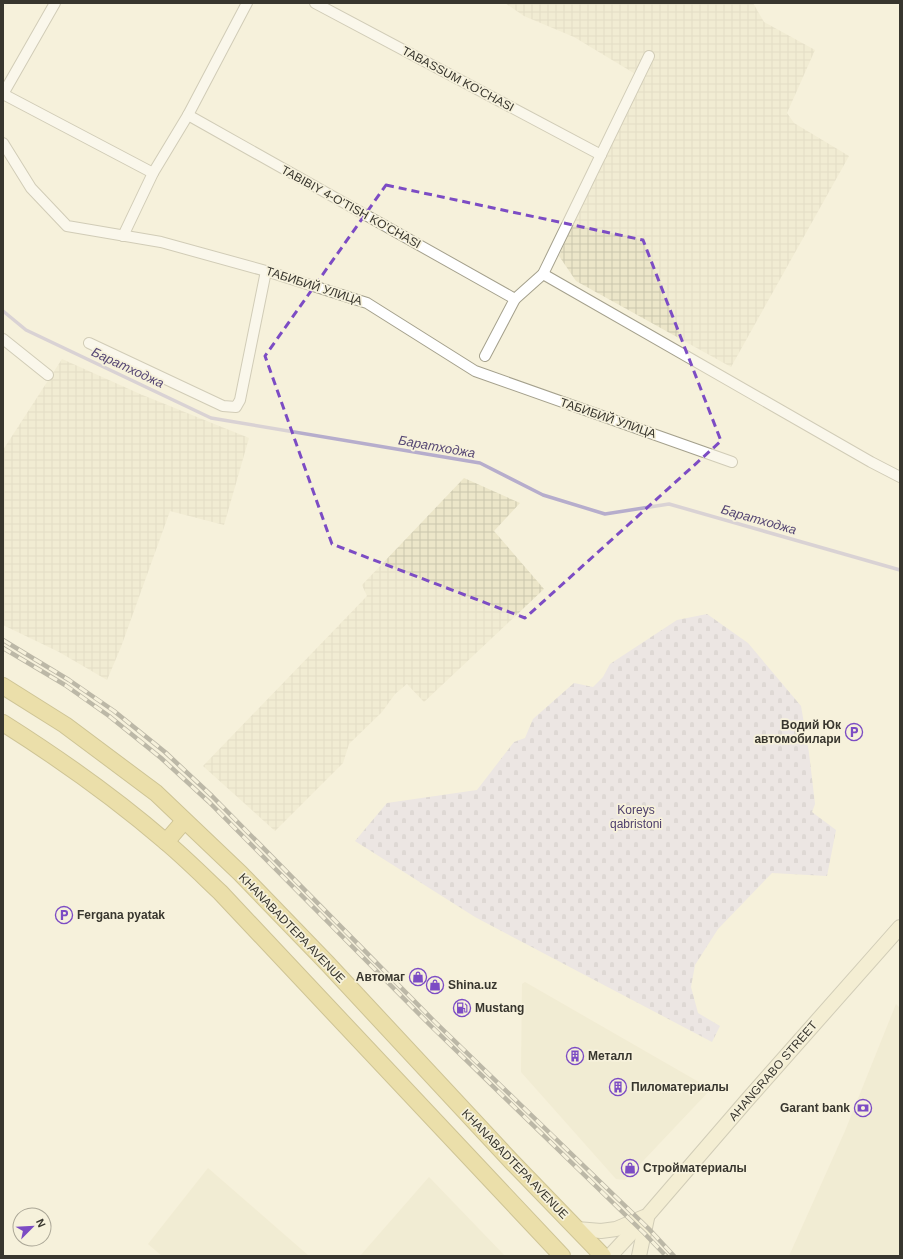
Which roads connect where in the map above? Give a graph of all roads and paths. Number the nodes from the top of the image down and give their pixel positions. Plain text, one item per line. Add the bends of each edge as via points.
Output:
1 (56, 3) edge
2 (247, 3) edge
3 (315, 3) edge
4 (649, 56) dead end
5 (3, 94) edge
6 (188, 115) junction
7 (3, 143) edge
8 (601, 155) junction
9 (153, 173) junction
10 (123, 236) junction
11 (266, 271) junction
12 (543, 274) junction
13 (515, 298) junction
14 (3, 339) edge
15 (89, 343) dead end
16 (485, 356) dead end
17 (48, 375) dead end
18 (732, 462) dead end
19 (900, 476) edge
20 (3, 686) edge
21 (3, 723) edge
22 (184, 820) junction
23 (166, 842) junction
24 (900, 927) edge
25 (648, 1215) junction
26 (577, 1229) junction
27 (562, 1256) edge
28 (603, 1256) edge
29 (610, 1256) edge
30 (639, 1256) edge

1 - 5 street
2 - 6 street
3 - 8 street, TABASSUM KO'CHASI
4 - 8 street
5 - 9 street
6 - 9 street
6 - 13 street, TABIBIY 4-O'TISH KO'CHASI
7 - 10 street, ТАБИБИЙ УЛИЦА via 31,188 67,226
8 - 12 street
9 - 10 street
10 - 11 street, ТАБИБИЙ УЛИЦА via 161,242
11 - 15 street via 240,400 236,407 223,406
11 - 18 street, ТАБИБИЙ УЛИЦА via 367,303 475,371
12 - 13 street
12 - 19 street
13 - 16 street
14 - 17 street
20 - 22 highway, KHANABADTEPA AVENUE via 65,725 150,788
21 - 23 highway via 62,761
22 - 23 highway
22 - 26 highway, KHANABADTEPA AVENUE via 240,873 327,963
23 - 27 highway via 220,892
24 - 25 main road, AHANGRABO STREET
25 - 26 main road, AHANGRABO STREET via 616,1229 601,1232
25 - 29 main road, AHANGRABO STREET
25 - 30 main road
26 - 28 highway, KHANABADTEPA AVENUE

